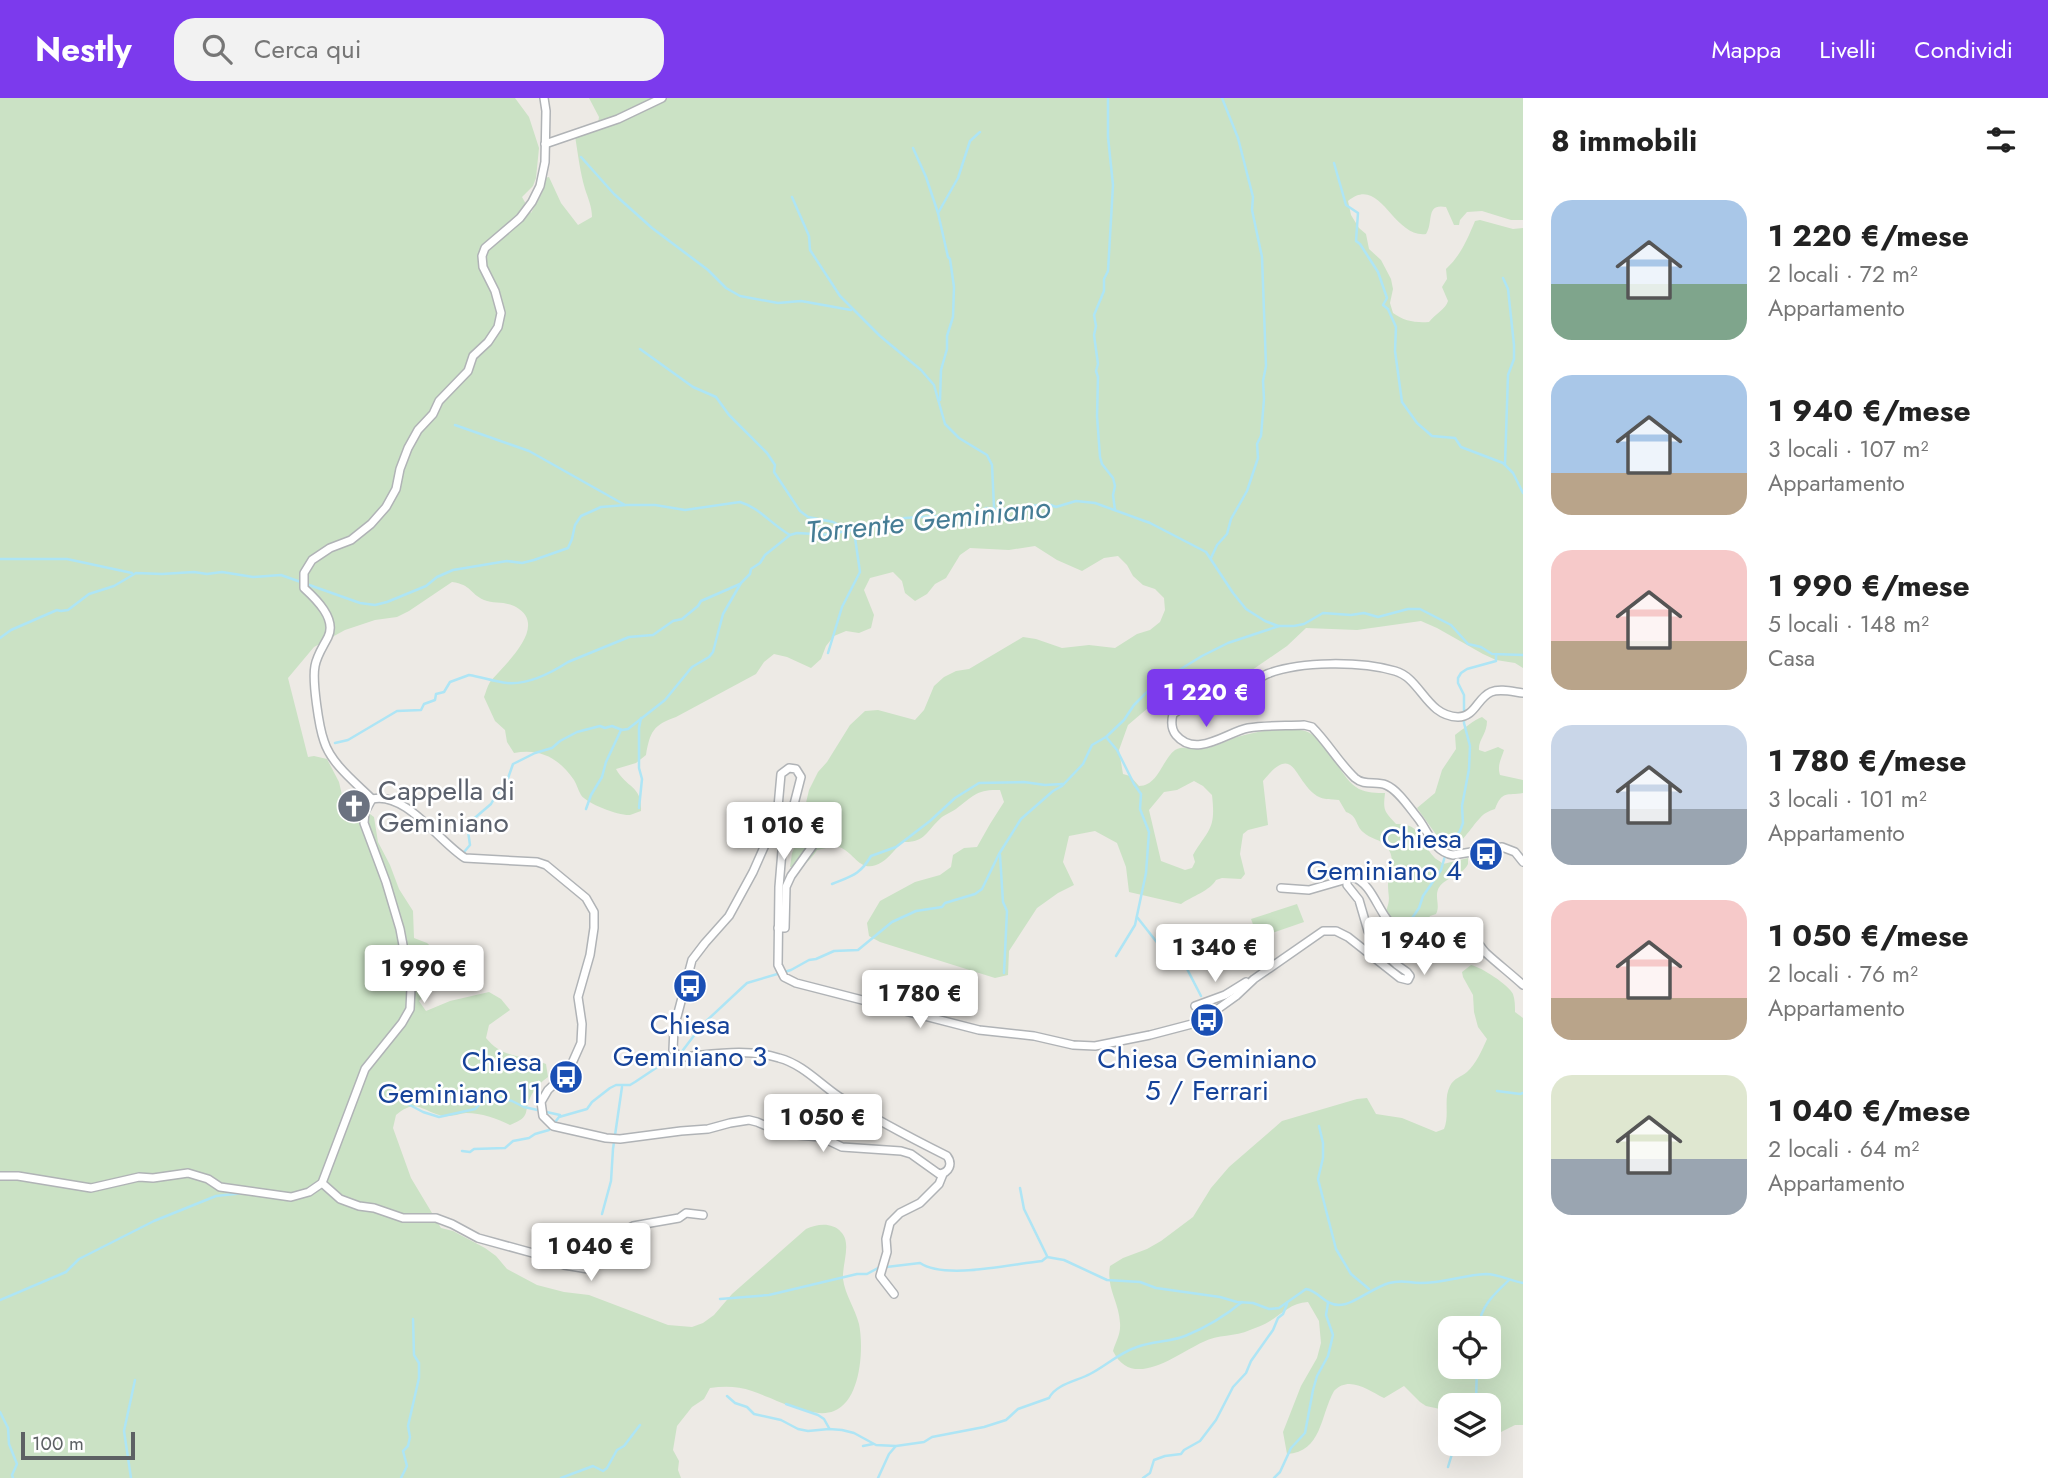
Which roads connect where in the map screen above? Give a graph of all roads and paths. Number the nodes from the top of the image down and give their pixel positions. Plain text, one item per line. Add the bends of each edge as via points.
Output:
1 (544, 98) edge
2 (662, 98) edge
3 (545, 144) junction
4 (1523, 693) edge
5 (372, 799) junction
6 (819, 846) dead end
7 (1523, 862) edge
8 (1347, 879) junction
9 (1281, 888) dead end
10 (778, 928) junction
11 (1250, 981) junction
12 (1523, 985) edge
13 (1195, 1006) dead end
14 (943, 1174) junction
15 (0, 1176) edge
16 (323, 1183) junction
17 (704, 1215) dead end
18 (894, 1294) dead end

1 - 3 street
2 - 3 street via 618,120
3 - 5 street via 540,186 532,202 485,248 482,257 501,313 498,327 418,430 386,507 372,524 330,548 303,573 304,588 331,624 314,669 324,743
4 - 7 street via 1490,692 1471,713 1459,717 1435,708 1411,679 1395,671 1318,664 1266,675 1223,703 1177,711 1172,722 1181,740 1199,745 1247,728 1312,727 1355,778 1394,791 1446,854 1502,847
5 - 14 street via 393,801 412,812 465,858 546,865 586,898 594,912 590,955 578,997 581,1043 569,1070 541,1102 543,1116 553,1126 620,1139 749,1120 785,1134 821,1137 842,1147 901,1151
5 - 16 street via 364,823 400,929 411,988 410,1009 365,1069
6 - 10 street via 821,834 791,876 786,887 785,928
8 - 9 street via 1309,890
8 - 11 street via 1368,931 1390,959 1408,972 1408,980 1332,930 1315,935
8 - 12 street via 1361,882 1396,929 1417,936 1462,932 1472,936
10 - 11 street via 780,972 796,983 979,1030 1034,1035 1086,1047 1192,1024 1217,1011
10 - 14 street via 782,851 801,777 792,768 781,774 772,829 753,872 729,916 692,960 674,1028 673,1050 683,1057 738,1051 798,1065 839,1096 947,1156 950,1168
11 - 13 street
14 - 18 street via 920,1203 890,1223 880,1276
15 - 16 street via 91,1188 139,1177 188,1173 220,1187 291,1197
16 - 17 street via 340,1199 359,1206 403,1218 436,1218 478,1238 588,1269 600,1241 633,1226 686,1213

